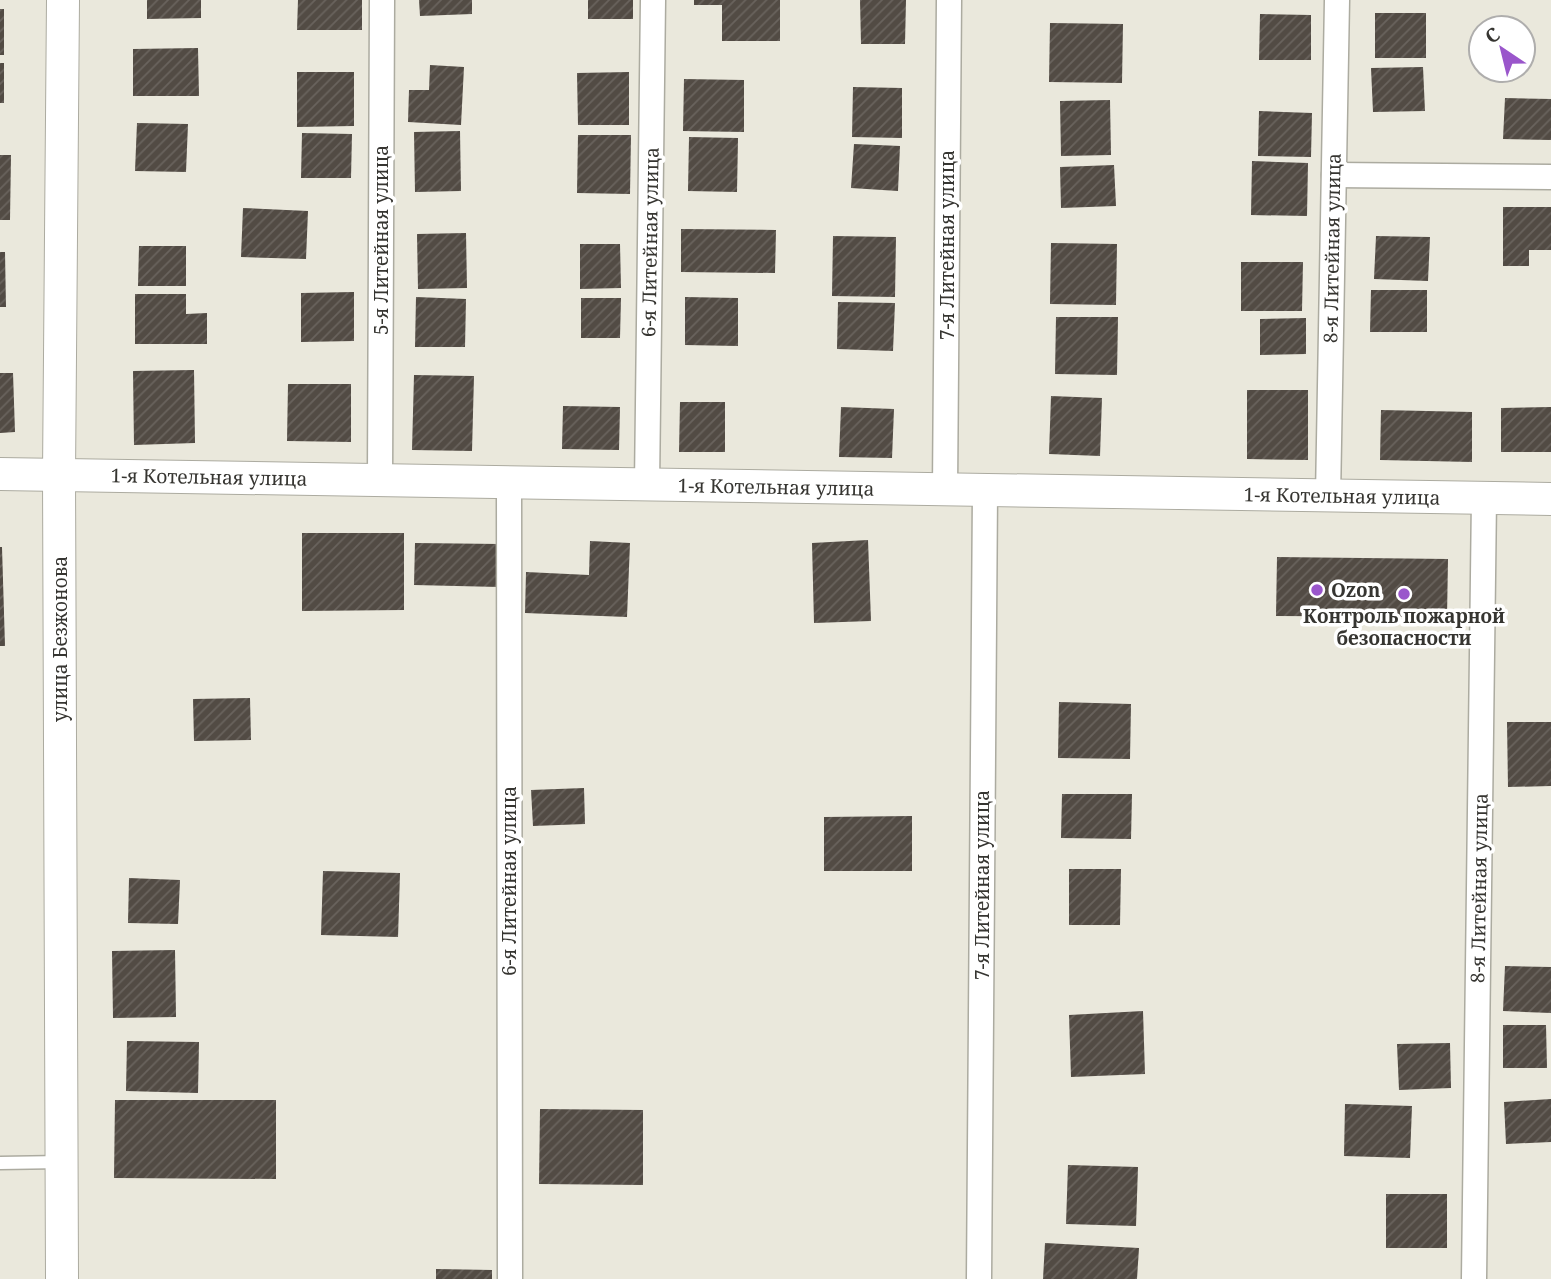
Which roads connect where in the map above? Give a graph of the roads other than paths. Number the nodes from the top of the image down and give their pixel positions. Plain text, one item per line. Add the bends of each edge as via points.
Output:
1 (63, 0) edge
2 (382, 0) edge
3 (653, 0) edge
4 (949, 0) edge
5 (1337, 0) edge
6 (1334, 175) junction
7 (1551, 177) edge
8 (0, 474) edge
9 (59, 474) junction
10 (380, 480) junction
11 (509, 483) junction
12 (647, 485) junction
13 (946, 490) junction
14 (985, 492) junction
15 (1328, 496) junction
16 (1484, 498) junction
17 (1551, 499) edge
18 (62, 1162) junction
19 (0, 1163) edge
20 (62, 1279) edge
21 (510, 1279) edge
22 (979, 1279) edge
23 (1474, 1279) edge

1 - 9 street, улица Безжонова
2 - 10 street, 5-я Литейная улица
3 - 12 street, 6-я Литейная улица
4 - 13 street, 7-я Литейная улица
5 - 6 street, 8-я Литейная улица
6 - 7 street
6 - 15 street, 8-я Литейная улица
8 - 9 street, 1-я Котельная улица
9 - 10 street, 1-я Котельная улица
9 - 18 street, улица Безжонова
10 - 11 street, 1-я Котельная улица
11 - 12 street, 1-я Котельная улица
11 - 21 street, 6-я Литейная улица
12 - 13 street, 1-я Котельная улица
13 - 14 street, 1-я Котельная улица
14 - 15 street, 1-я Котельная улица
14 - 22 street, 7-я Литейная улица
15 - 16 street, 1-я Котельная улица
16 - 17 street, 1-я Котельная улица
16 - 23 street, 8-я Литейная улица
18 - 19 lane
18 - 20 street, улица Безжонова

